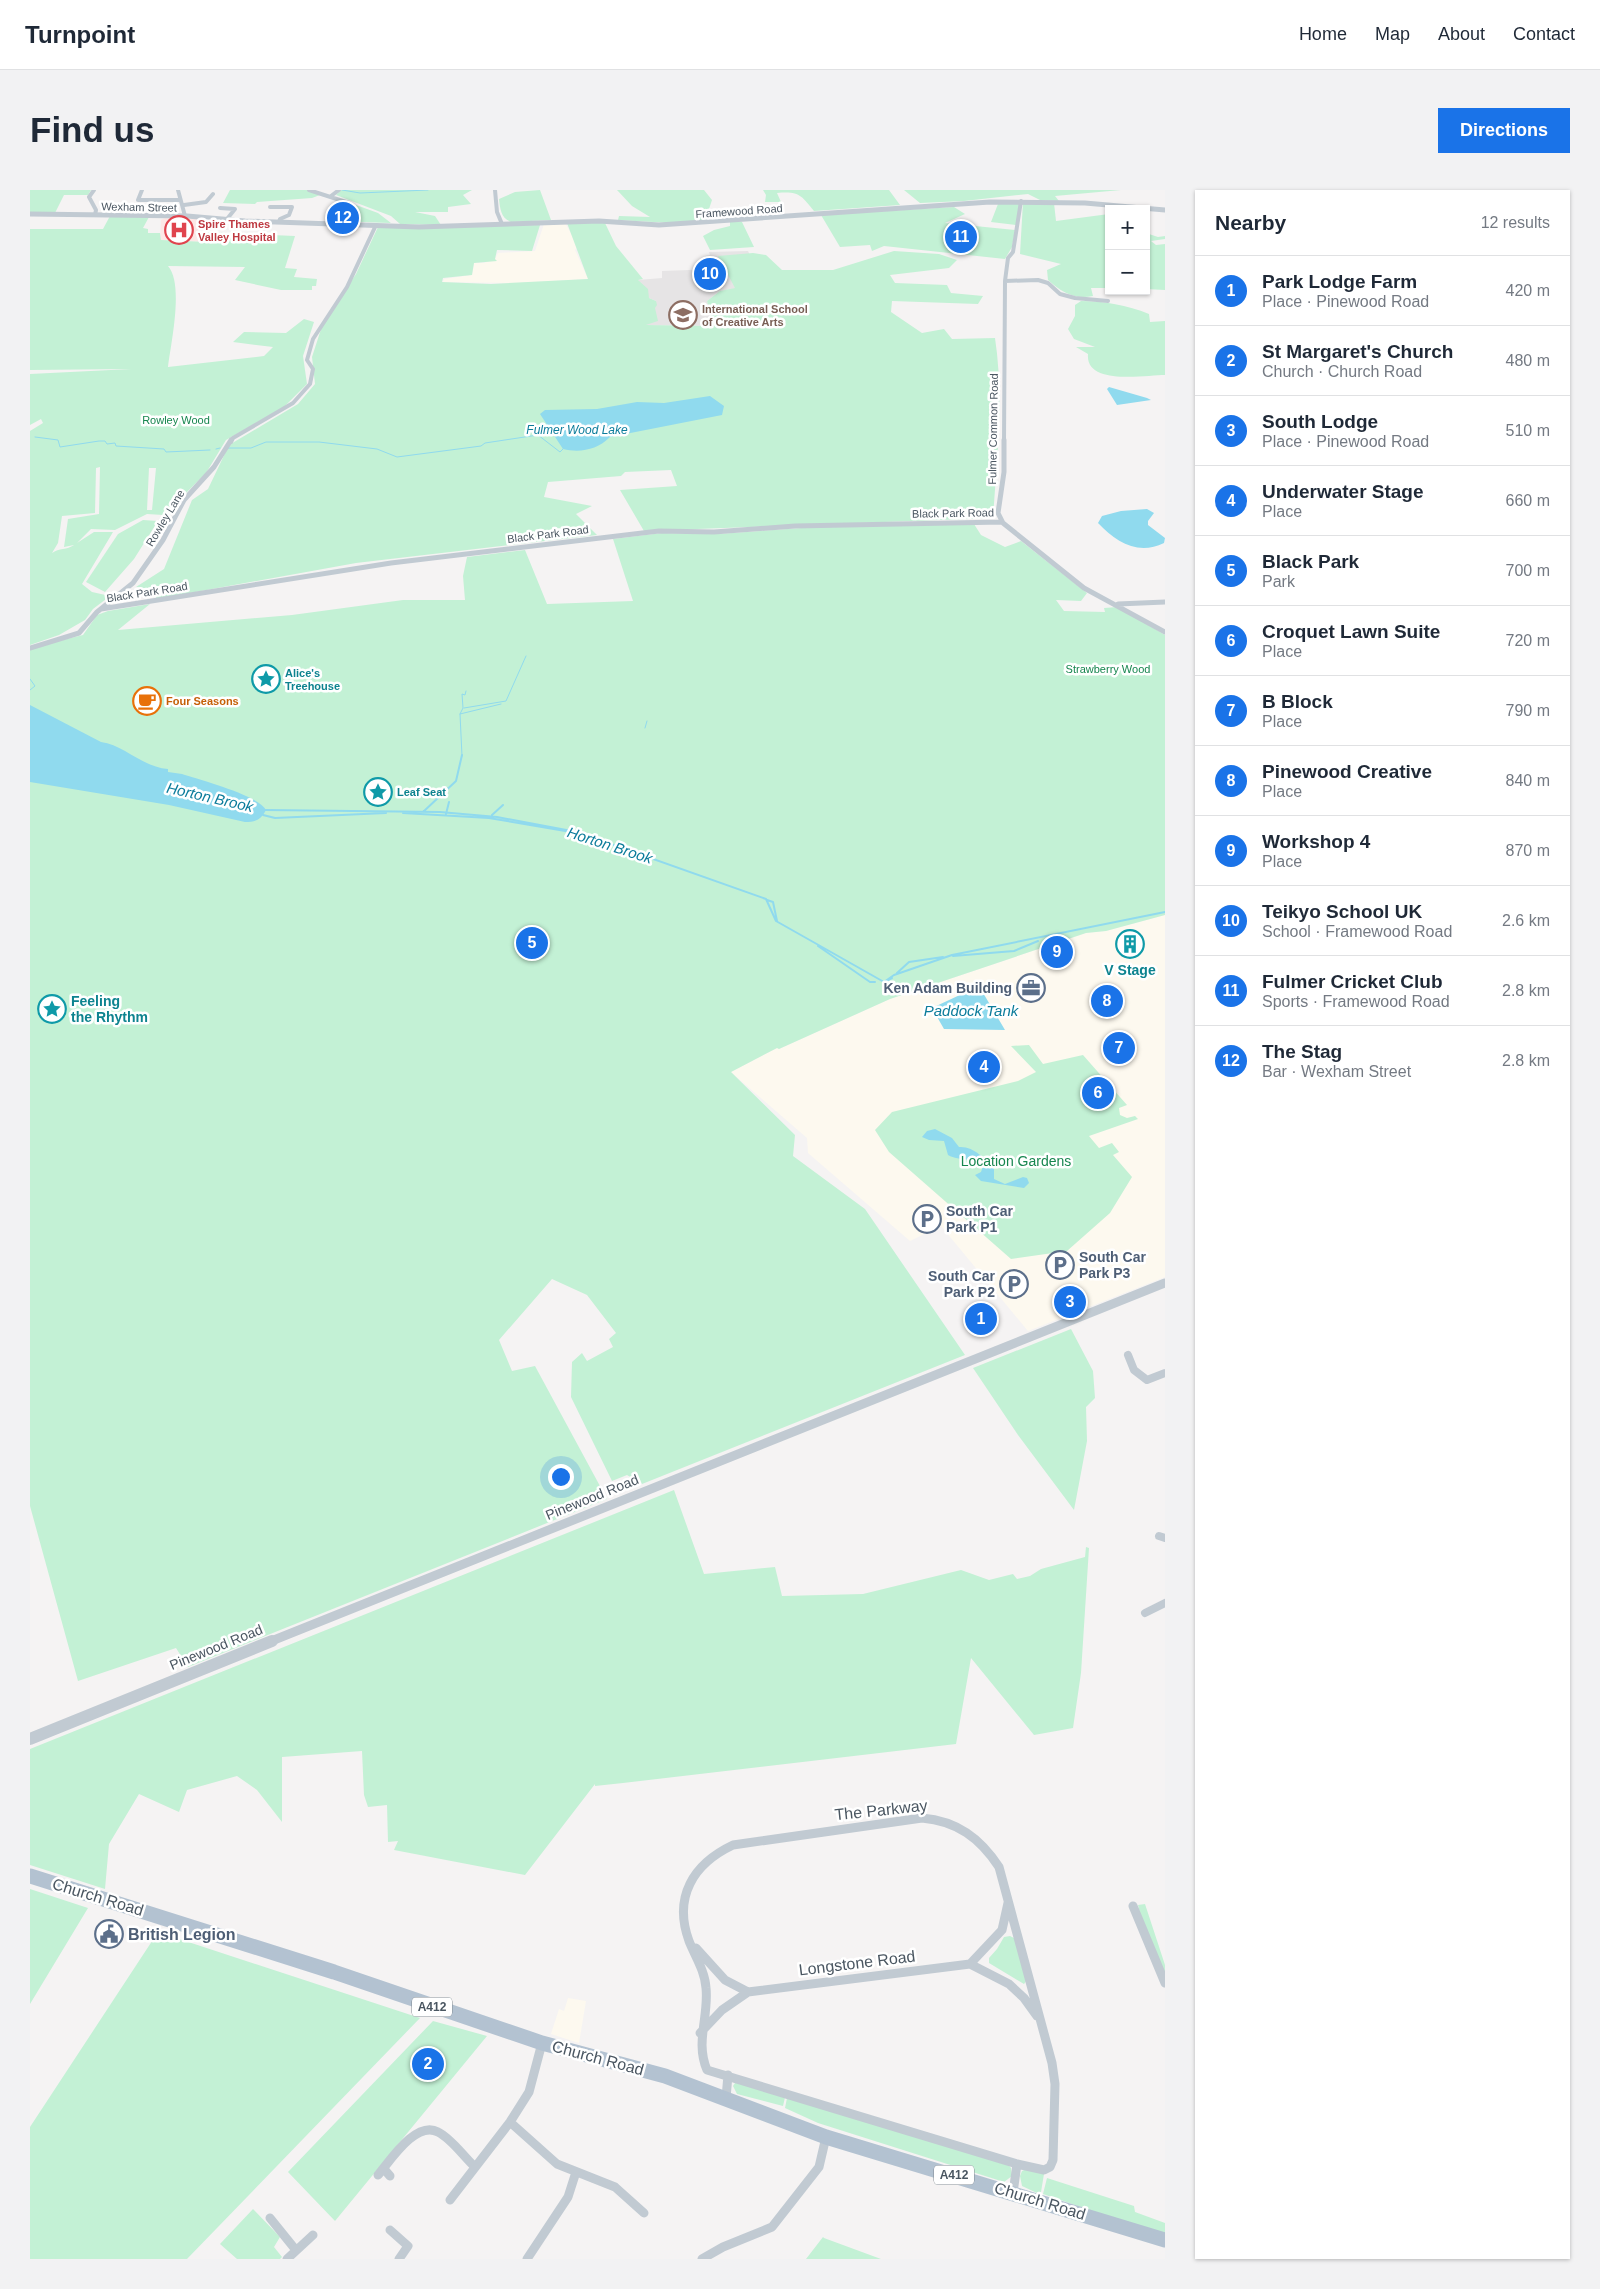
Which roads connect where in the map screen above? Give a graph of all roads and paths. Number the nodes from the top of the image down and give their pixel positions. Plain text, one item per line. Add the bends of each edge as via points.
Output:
1 (94, 190) edge
2 (142, 190) edge
3 (178, 190) edge
4 (309, 190) edge
5 (339, 190) edge
6 (495, 190) edge
7 (214, 194) dead end
8 (331, 196) junction
9 (180, 200) junction
10 (1022, 202) junction
11 (184, 205) junction
12 (270, 207) dead end
13 (220, 208) dead end
14 (1165, 210) edge
15 (30, 214) edge
16 (95, 214) junction
17 (184, 216) junction
18 (227, 219) junction
19 (279, 222) junction
20 (350, 224) junction
21 (502, 224) junction
22 (376, 225) junction
23 (457, 226) joint
24 (1005, 281) junction
25 (1108, 301) dead end
26 (1002, 522) junction
27 (1165, 602) edge
28 (1117, 604) junction
29 (101, 610) junction
30 (1165, 632) edge
31 (30, 648) edge
32 (1165, 1283) edge
33 (1128, 1355) dead end
34 (1165, 1373) edge
35 (1165, 1603) edge
36 (1145, 1613) dead end
37 (30, 1738) edge
38 (30, 1876) edge
39 (1008, 1899) junction
40 (1132, 1906) dead end
41 (688, 1939) junction
42 (970, 1964) junction
43 (1165, 1984) edge
44 (748, 1992) junction
45 (1044, 2032) junction
46 (700, 2033) junction
47 (542, 2043) junction
48 (728, 2075) junction
49 (726, 2098) junction
50 (510, 2122) junction
51 (826, 2137) junction
52 (1017, 2164) junction
53 (475, 2167) junction
54 (1038, 2169) joint
55 (576, 2172) junction
56 (384, 2173) dead end
57 (1013, 2193) junction
58 (450, 2200) dead end
59 (644, 2213) dead end
60 (270, 2218) dead end
61 (390, 2230) dead end
62 (313, 2235) dead end
63 (1165, 2240) edge
64 (296, 2249) junction
65 (287, 2259) edge
66 (399, 2259) edge
67 (526, 2259) edge
68 (702, 2259) edge

1 - 16 street via 89,197
2 - 9 street via 138,200
3 - 9 street
4 - 8 street
5 - 8 street
6 - 21 street
7 - 11 street via 206,202
8 - 20 street via 349,203
9 - 11 street
10 - 14 street, Framewood Road via 1085,203
10 - 21 street, Framewood Road via 669,225 599,221
10 - 24 street, Fulmer Common Road
11 - 17 street
12 - 19 street via 292,207 289,215
13 - 18 street via 235,209
15 - 16 street, Wexham Street
16 - 17 street, Wexham Street
17 - 18 street, Wexham Street
18 - 19 street, Wexham Street
19 - 20 street, Wexham Street
20 - 22 street, Wexham Street
21 - 23 street, Framewood Road
22 - 23 street, Wexham Street
22 - 29 street, Rowley Lane via 343,295 314,335 306,358 313,369 310,384 293,403 233,438 214,467 184,500 144,569 133,583
24 - 25 street via 1038,280 1048,283 1060,294
24 - 26 street, Fulmer Common Road via 1004,472 998,513
26 - 28 street via 1084,588
26 - 29 street, Black Park Road via 659,531 391,564
27 - 28 street
28 - 30 street
29 - 31 street, Rowley Lane via 79,633
32 - 37 street, Pinewood Road
33 - 34 street via 1136,1374 1147,1380
35 - 36 street
38 - 47 main road, Church Road / A412 via 334,1972
39 - 41 street, The Parkway via 999,1866 979,1840 948,1822 922,1818 732,1845 715,1852 699,1868 688,1888 682,1914
39 - 42 street via 1002,1930
39 - 45 street, The Parkway
40 - 43 street
41 - 44 street via 725,1980
41 - 46 street, The Parkway via 706,1985
42 - 44 street, Longstone Road
42 - 45 street via 1016,1988 1027,1999
44 - 46 street via 722,2010
45 - 54 street, The Parkway via 1055,2084 1053,2160 1050,2167
46 - 48 street, Church Road via 702,2060 708,2070
47 - 49 main road, Church Road / A412 via 664,2076
47 - 50 street via 528,2092
48 - 49 street
48 - 52 street, Church Road
49 - 51 main road, Church Road / A412
50 - 53 street
50 - 55 street via 558,2164
51 - 57 main road, Church Road / A412
51 - 68 street via 819,2167 772,2228
52 - 54 street, Church Road
52 - 57 street
53 - 56 street via 438,2132 429,2128 411,2137
53 - 58 street
55 - 59 street via 615,2187
55 - 67 street via 568,2198
57 - 63 main road, Church Road / A412
60 - 64 street
61 - 66 street via 408,2246
62 - 64 street
64 - 65 street

